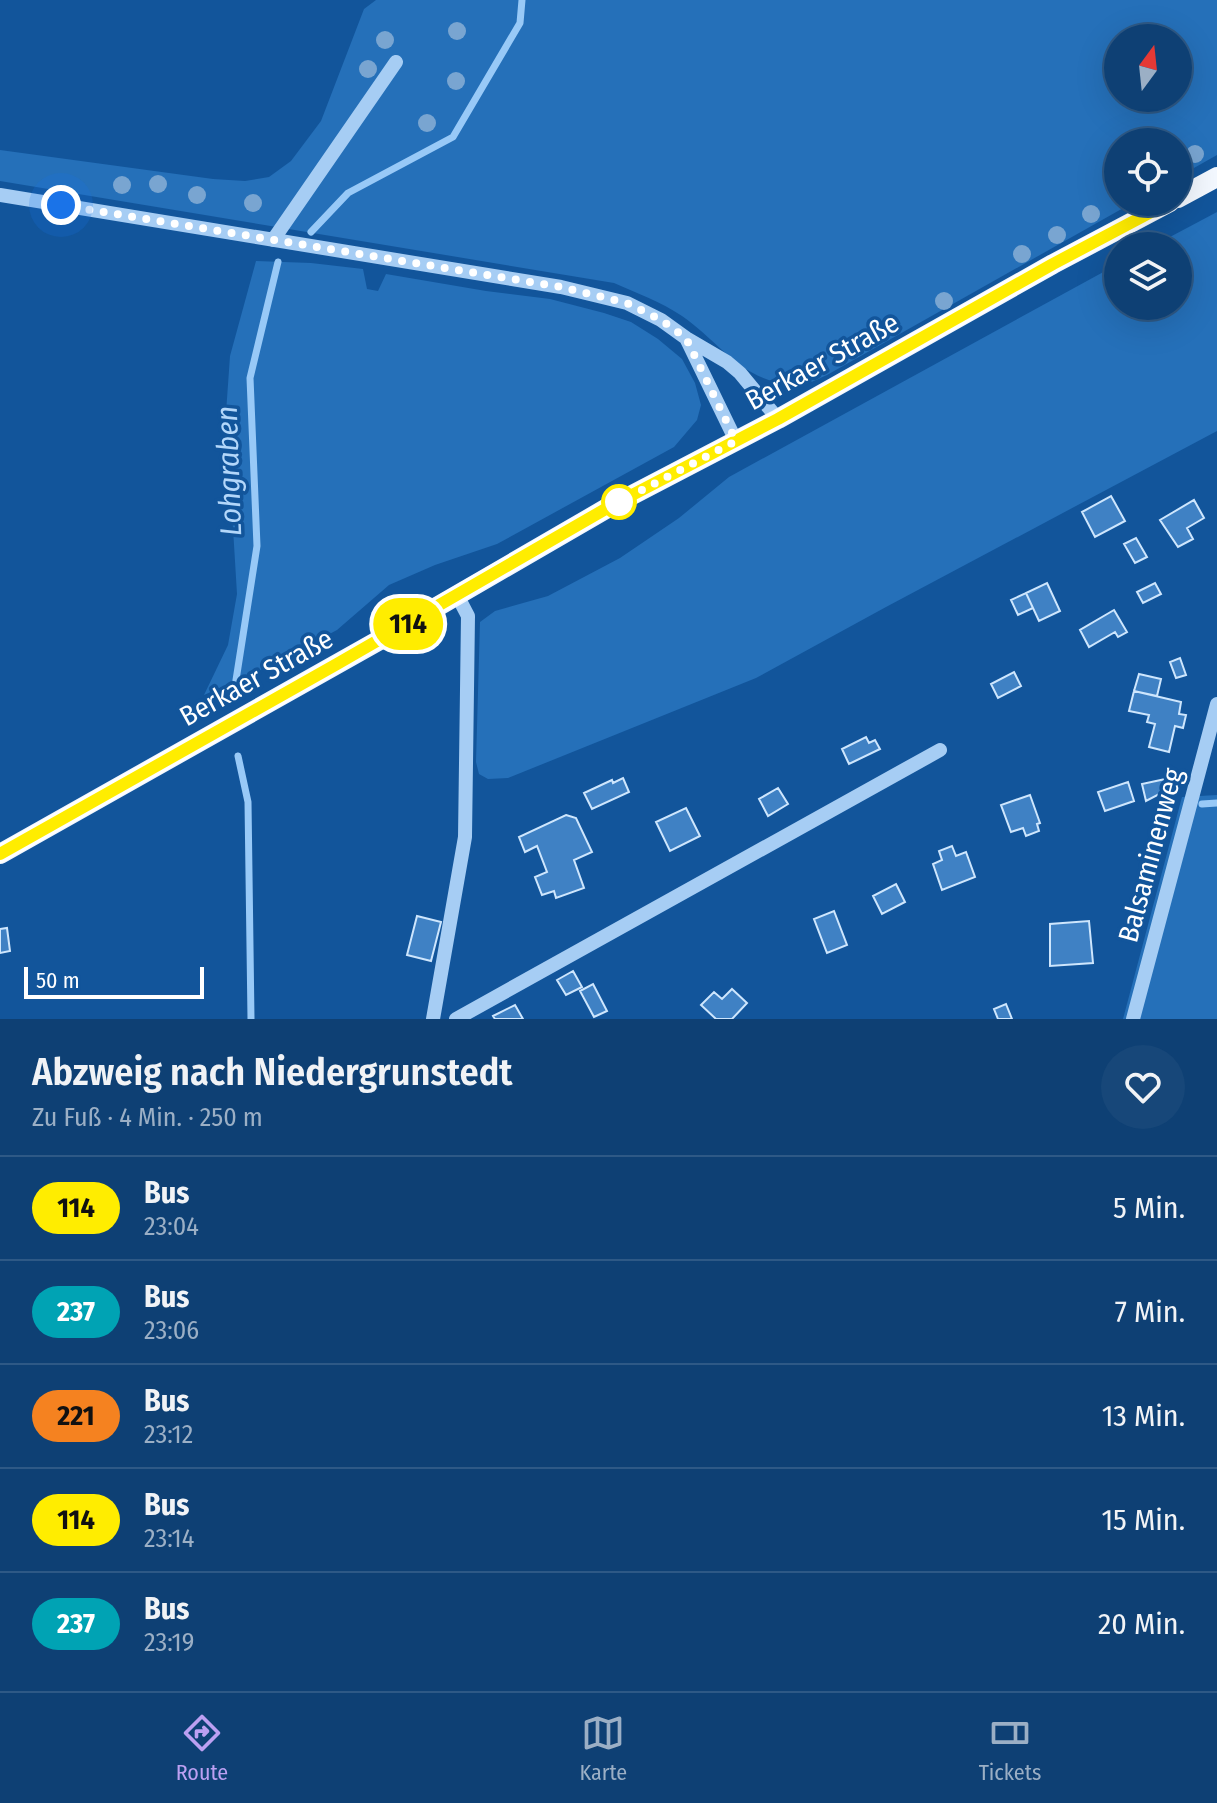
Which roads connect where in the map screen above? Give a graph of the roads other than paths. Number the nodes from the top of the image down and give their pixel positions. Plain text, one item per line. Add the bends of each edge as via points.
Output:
1 (396, 62) dead end
2 (1217, 177) edge
3 (1192, 190) edge
4 (0, 195) edge
5 (1144, 216) edge
6 (273, 240) junction
7 (686, 338) junction
8 (778, 419) junction
9 (736, 441) junction
10 (457, 595) junction
11 (1217, 704) edge
12 (940, 750) dead end
13 (0, 854) edge
14 (433, 1019) edge
15 (456, 1019) edge
16 (1133, 1019) edge

1 - 6 street
2 - 3 main road
4 - 6 street
5 - 8 main road, Berkaer Straße
6 - 7 street via 561,287 627,303
7 - 8 street via 740,373
7 - 9 street
8 - 9 main road, Berkaer Straße
9 - 10 main road, Berkaer Straße
10 - 13 main road, Berkaer Straße
10 - 14 street via 468,616 465,837
11 - 16 street, Balsaminenweg
12 - 15 street

